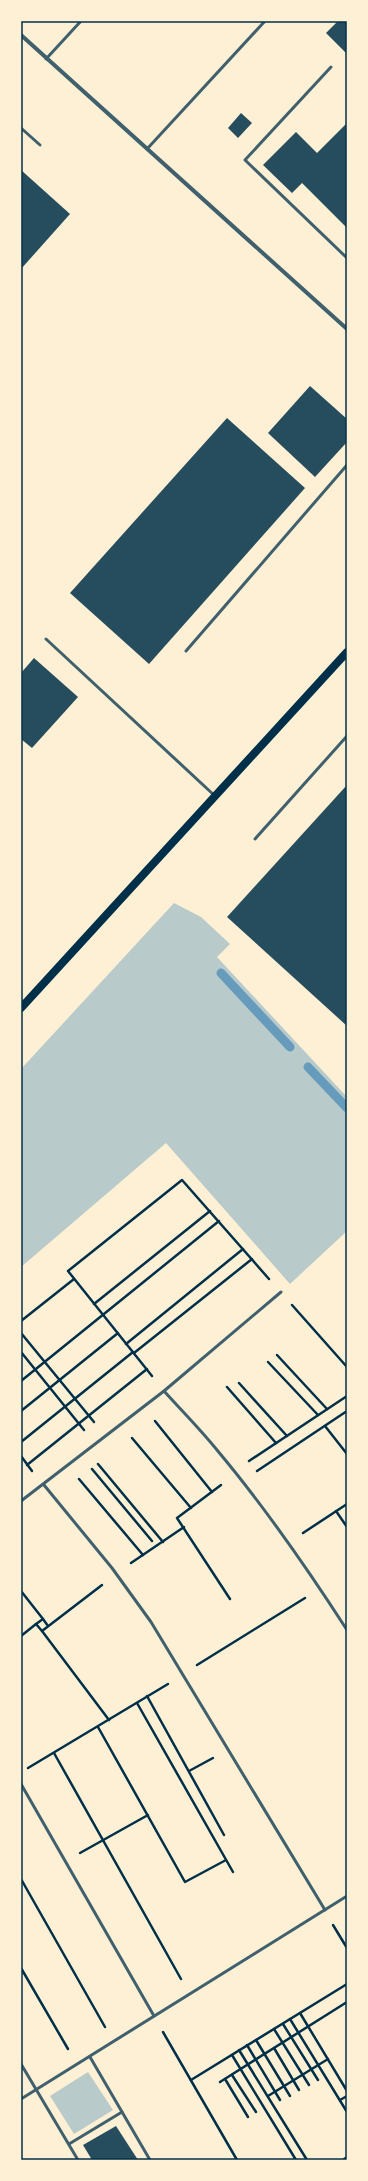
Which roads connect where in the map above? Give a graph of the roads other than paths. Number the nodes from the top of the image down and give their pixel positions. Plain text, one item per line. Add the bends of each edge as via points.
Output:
1 (81, 21) edge
2 (265, 21) edge
3 (21, 35) edge
4 (46, 59) junction
5 (331, 67) dead end
6 (21, 128) edge
7 (40, 145) dead end
8 (147, 149) junction
9 (347, 258) edge
10 (347, 329) edge
11 (347, 465) edge
12 (46, 639) dead end
13 (186, 651) dead end
14 (347, 652) edge
15 (347, 736) edge
16 (215, 796) junction
17 (255, 839) dead end
18 (21, 1008) edge
19 (281, 1292) road end
20 (164, 1391) junction
21 (44, 1485) junction
22 (21, 1501) edge
23 (347, 1630) edge
24 (21, 1784) edge
25 (347, 1896) edge
26 (325, 1910) junction
27 (154, 2016) junction
28 (90, 2057) junction
29 (21, 2064) edge
30 (36, 2090) junction
31 (21, 2099) edge
32 (122, 2112) junction
33 (68, 2144) junction
34 (78, 2160) edge
35 (150, 2160) edge

1 - 4 lane
2 - 8 lane
3 - 4 street
4 - 8 street
5 - 9 lane via 245,160
6 - 7 lane
8 - 10 street
11 - 13 lane
12 - 16 lane
14 - 16 main road
15 - 17 lane
16 - 18 main road
19 - 20 lane
20 - 21 lane
20 - 23 lane via 242,1482 288,1543
21 - 22 lane
21 - 26 lane via 151,1622
24 - 27 lane
25 - 26 lane
26 - 27 lane
27 - 28 lane
28 - 30 lane
28 - 32 lane
29 - 30 lane
30 - 31 lane
30 - 33 lane
32 - 33 lane
32 - 35 lane
33 - 34 lane

